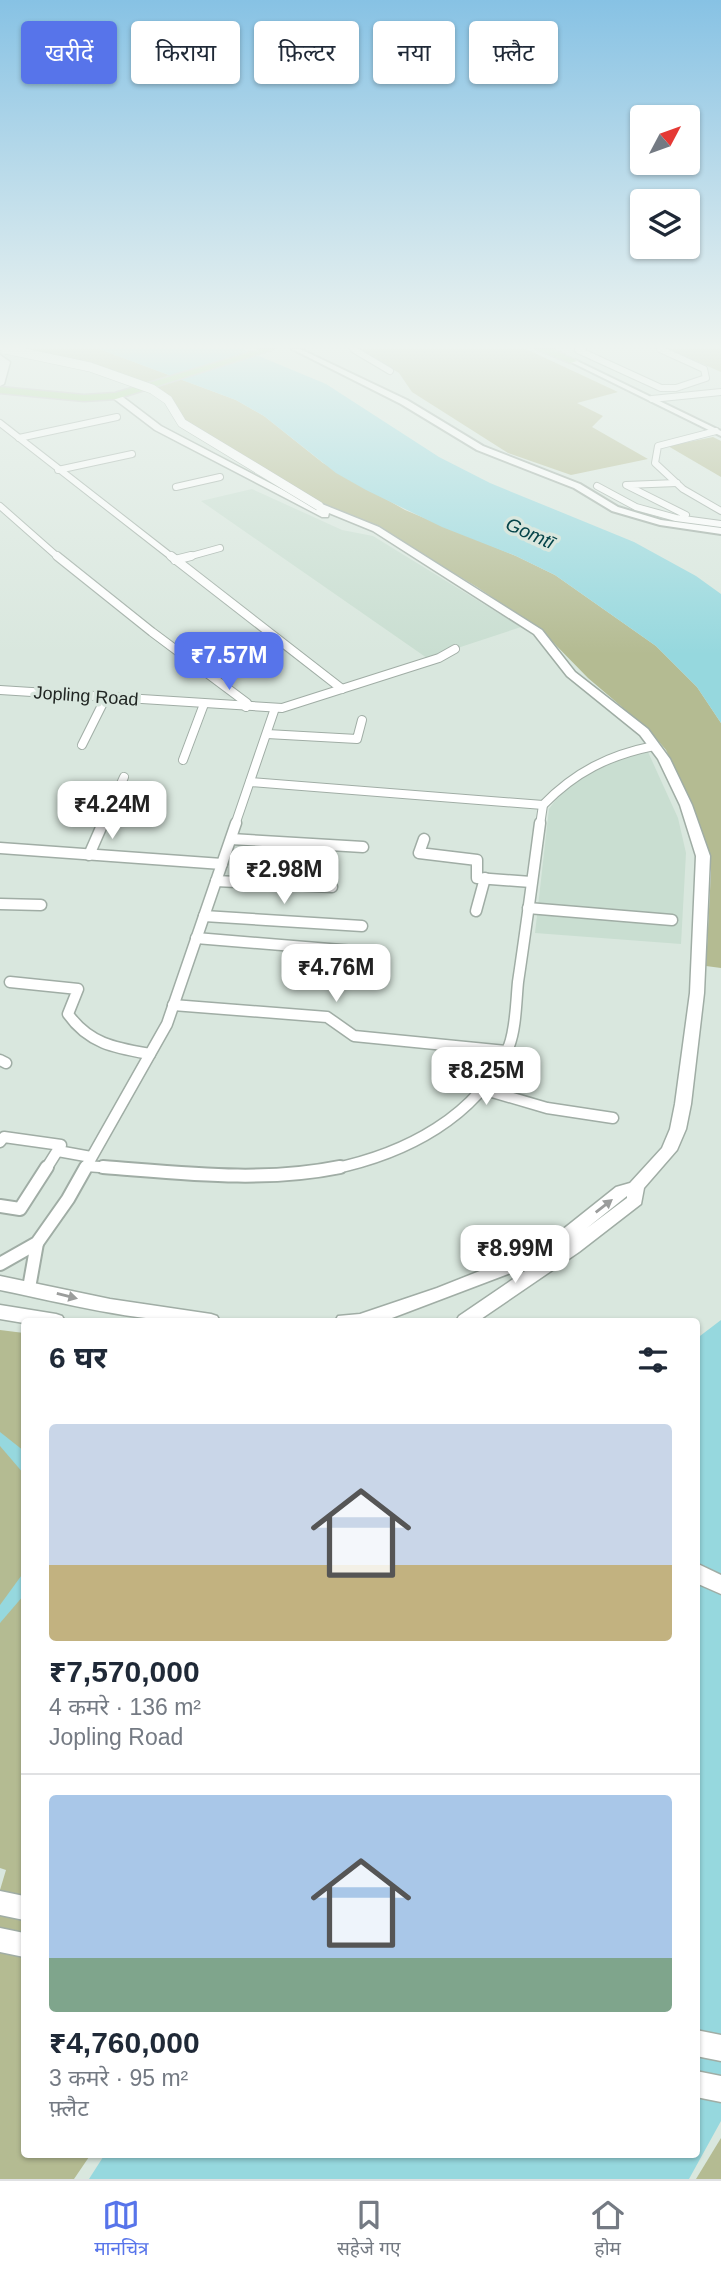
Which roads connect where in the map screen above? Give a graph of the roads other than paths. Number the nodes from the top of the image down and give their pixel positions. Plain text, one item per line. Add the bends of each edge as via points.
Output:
1 (34, 451) edge
2 (203, 451) edge
3 (228, 451) edge
4 (485, 451) edge
5 (657, 451) edge
6 (132, 454) dead end
7 (58, 470) junction
8 (220, 477) dead end
9 (679, 485) junction
10 (176, 486) dead end
11 (597, 486) dead end
12 (641, 495) junction
13 (0, 506) edge
14 (721, 511) edge
15 (330, 514) junction
16 (700, 514) dead end
17 (686, 515) junction
18 (676, 518) junction
19 (721, 528) edge
20 (220, 548) dead end
21 (175, 560) junction
22 (455, 649) dead end
23 (342, 689) junction
24 (0, 690) edge
25 (106, 698) junction
26 (204, 704) junction
27 (246, 707) junction
28 (275, 708) junction
29 (362, 720) dead end
30 (267, 734) junction
31 (82, 745) dead end
32 (654, 746) junction
33 (183, 760) dead end
34 (124, 777) dead end
35 (250, 782) junction
36 (543, 804) junction
37 (231, 839) junction
38 (424, 839) dead end
39 (363, 847) dead end
40 (0, 848) edge
41 (89, 855) junction
42 (222, 863) junction
43 (485, 878) junction
44 (216, 881) junction
45 (531, 882) junction
46 (332, 887) dead end
47 (0, 904) edge
48 (41, 905) dead end
49 (528, 908) junction
50 (476, 911) dead end
51 (204, 916) junction
52 (672, 920) dead end
53 (362, 926) dead end
54 (197, 938) junction
55 (354, 951) dead end
56 (10, 982) dead end
57 (173, 1005) junction
58 (506, 1051) junction
59 (150, 1054) junction
60 (482, 1089) junction
61 (613, 1118) dead end
62 (0, 1142) edge
63 (58, 1151) junction
64 (89, 1161) junction
65 (636, 1187) junction
66 (0, 1206) edge
67 (37, 1243) junction
68 (0, 1264) edge
69 (0, 1283) edge
70 (30, 1288) junction
71 (0, 1312) edge
72 (37, 1318) edge
73 (191, 1318) edge
74 (380, 1318) edge
75 (470, 1318) edge
76 (700, 1574) edge
77 (721, 1585) edge
78 (0, 1903) edge
79 (21, 1907) edge
80 (0, 1940) edge
81 (21, 1944) edge
82 (700, 2044) edge
83 (721, 2048) edge
84 (700, 2085) edge
85 (721, 2089) edge

1 - 7 street
2 - 15 main road
3 - 15 main road, bridge
4 - 19 street via 569,482 615,509 660,522
5 - 9 street via 655,463
6 - 7 street
7 - 21 street
8 - 10 street
9 - 12 street
9 - 12 street via 626,485
9 - 14 street
11 - 18 street via 636,508
12 - 17 street via 655,497
13 - 27 street via 172,649 247,703
15 - 32 main road via 365,525 404,547 538,632 571,674 644,732
16 - 17 street
17 - 18 street
18 - 19 street
20 - 21 street
21 - 23 street
22 - 23 street, Jopling Road
23 - 28 street, Jopling Road
24 - 25 street, Jopling Road
25 - 26 street, Jopling Road
25 - 31 street
26 - 27 street, Jopling Road
26 - 33 street
27 - 28 street, Jopling Road
28 - 30 street
29 - 30 street via 357,739
30 - 35 street
32 - 36 street via 585,768
32 - 65 main road via 685,805 703,856 697,993 678,1129 669,1150
34 - 41 street
35 - 36 street
35 - 37 street
36 - 45 street
37 - 39 street
37 - 42 street
38 - 43 street via 419,853 477,860 477,878
40 - 41 street
41 - 42 street
42 - 44 street
43 - 45 street
43 - 50 street
44 - 46 street
44 - 51 street
45 - 49 street
47 - 48 street
49 - 52 street
49 - 58 street
51 - 53 street
51 - 54 street
54 - 55 street
54 - 57 street
56 - 59 street via 78,989 68,1014 76,1027 93,1042
57 - 58 street via 327,1017 354,1037
57 - 59 street
58 - 60 street
59 - 64 street
60 - 61 street via 547,1108
60 - 64 street via 463,1110 423,1139 370,1163 319,1173 258,1176
62 - 63 street via 4,1137 61,1146
63 - 64 street
63 - 66 street via 20,1209
64 - 67 street
74 -> 65 main road via 526,1260 558,1242 622,1191
65 - 75 main road via 635,1200 610,1220
67 - 68 street
67 - 70 street
69 - 70 main road
70 -> 73 main road
71 - 72 main road
76 - 77 main road
78 - 79 main road
80 - 81 main road
82 - 83 main road
84 - 85 main road

